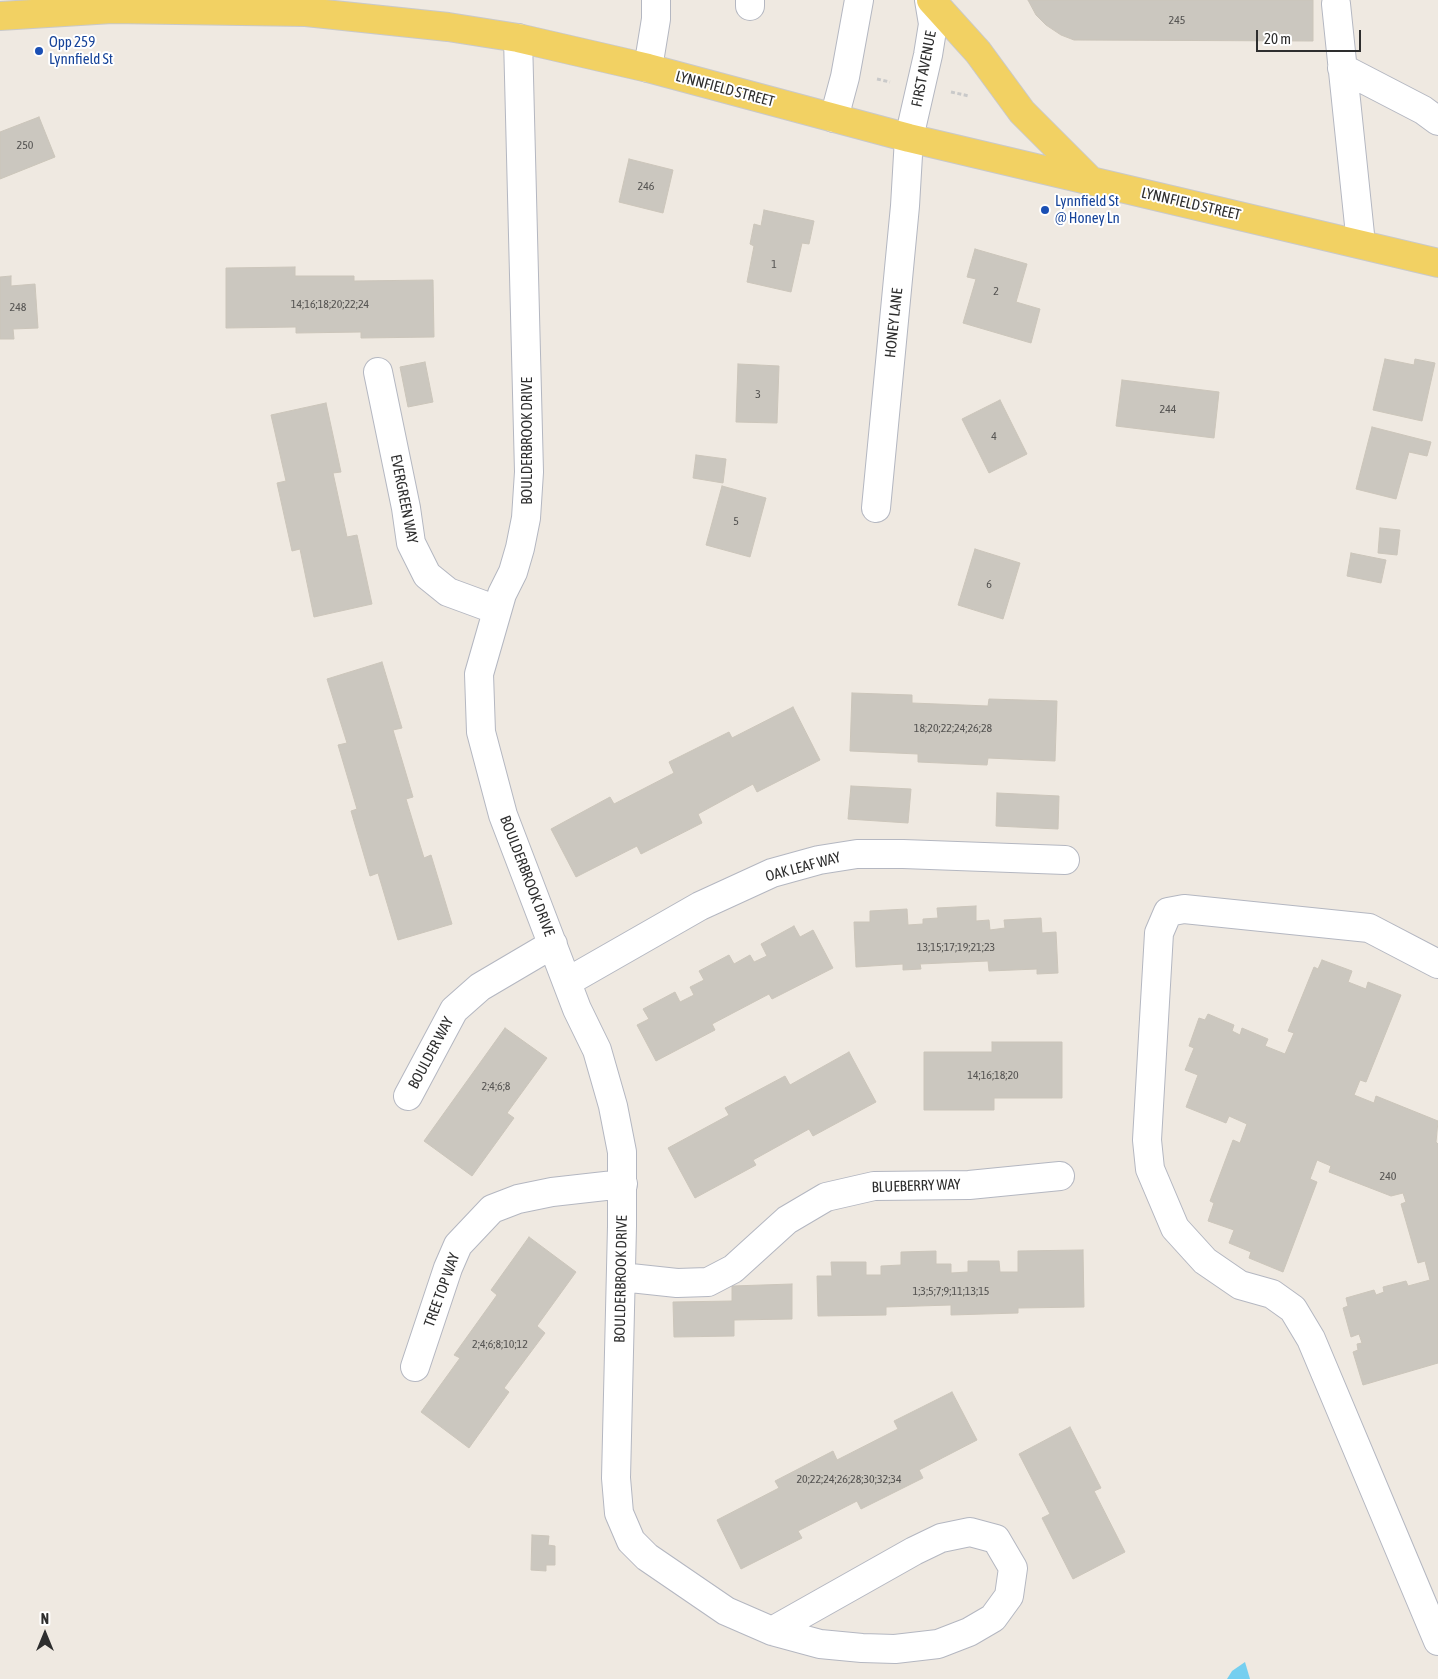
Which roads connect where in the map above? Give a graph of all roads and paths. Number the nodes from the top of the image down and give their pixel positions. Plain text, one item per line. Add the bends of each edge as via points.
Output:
1 (656, 0) edge
2 (859, 0) edge
3 (930, 0) edge
4 (1336, 4) dead end
5 (305, 6) edge
6 (0, 16) edge
7 (518, 38) junction
8 (648, 68) junction
9 (1342, 68) junction
10 (876, 79) dead end
11 (890, 82) dead end
12 (949, 92) dead end
13 (975, 98) dead end
14 (834, 118) junction
15 (1438, 121) edge
16 (909, 138) junction
17 (1089, 180) junction
18 (1361, 244) junction
19 (1438, 263) edge
20 (378, 372) dead end
21 (876, 508) dead end
22 (498, 610) junction
23 (1065, 860) dead end
24 (553, 944) junction
25 (1438, 964) edge
26 (568, 982) junction
27 (408, 1096) dead end
28 (1060, 1176) dead end
29 (623, 1184) junction
30 (621, 1278) junction
31 (415, 1367) dead end
32 (772, 1630) junction
33 (1438, 1641) edge

1 - 8 street
2 - 14 street
3 - 16 street, FIRST AVENUE via 933,24
3 - 17 main road via 978,52 1022,112
4 - 9 street
5 - 6 main road, LYNNFIELD STREET via 112,9
5 - 7 main road, LYNNFIELD STREET
7 - 8 main road, LYNNFIELD STREET
7 - 22 street, BOULDERBROOK DRIVE via 529,472 520,548
8 - 14 main road, LYNNFIELD STREET
9 - 15 street
9 - 18 street
10 - 11 path
12 - 13 path
14 - 16 main road, LYNNFIELD STREET
16 - 17 main road, LYNNFIELD STREET
16 - 21 street, HONEY LANE
17 - 18 main road, LYNNFIELD STREET
18 - 19 main road, LYNNFIELD STREET
20 - 22 street, EVERGREEN WAY via 411,543 427,575 448,592
22 - 24 street, BOULDERBROOK DRIVE via 479,674 481,732 504,815
23 - 26 street, OAK LEAF WAY via 857,854 819,860 772,873 700,906
24 - 26 street, BOULDERBROOK DRIVE
24 - 27 street, BOULDER WAY via 480,986 454,1010
25 - 33 street via 1370,928 1184,909 1168,912 1159,932 1147,1140 1150,1169 1175,1228 1204,1261 1240,1285 1272,1294 1293,1309 1311,1339
26 - 29 street, BOULDERBROOK DRIVE via 597,1050 613,1106 622,1152
28 - 30 street, BLUEBERRY WAY via 969,1185 874,1186 826,1197 786,1220 733,1269 708,1282
29 - 30 street, BOULDERBROOK DRIVE
29 - 31 street, TREE TOP WAY via 552,1192 518,1199 492,1209 458,1245
30 - 32 street, BOULDERBROOK DRIVE via 616,1478 619,1513 631,1541 647,1557 726,1611
32 - 32 street, BOULDERBROOK DRIVE via 820,1644 862,1648 938,1644 993,1618 1009,1596 1013,1568 996,1539 970,1532 941,1538

